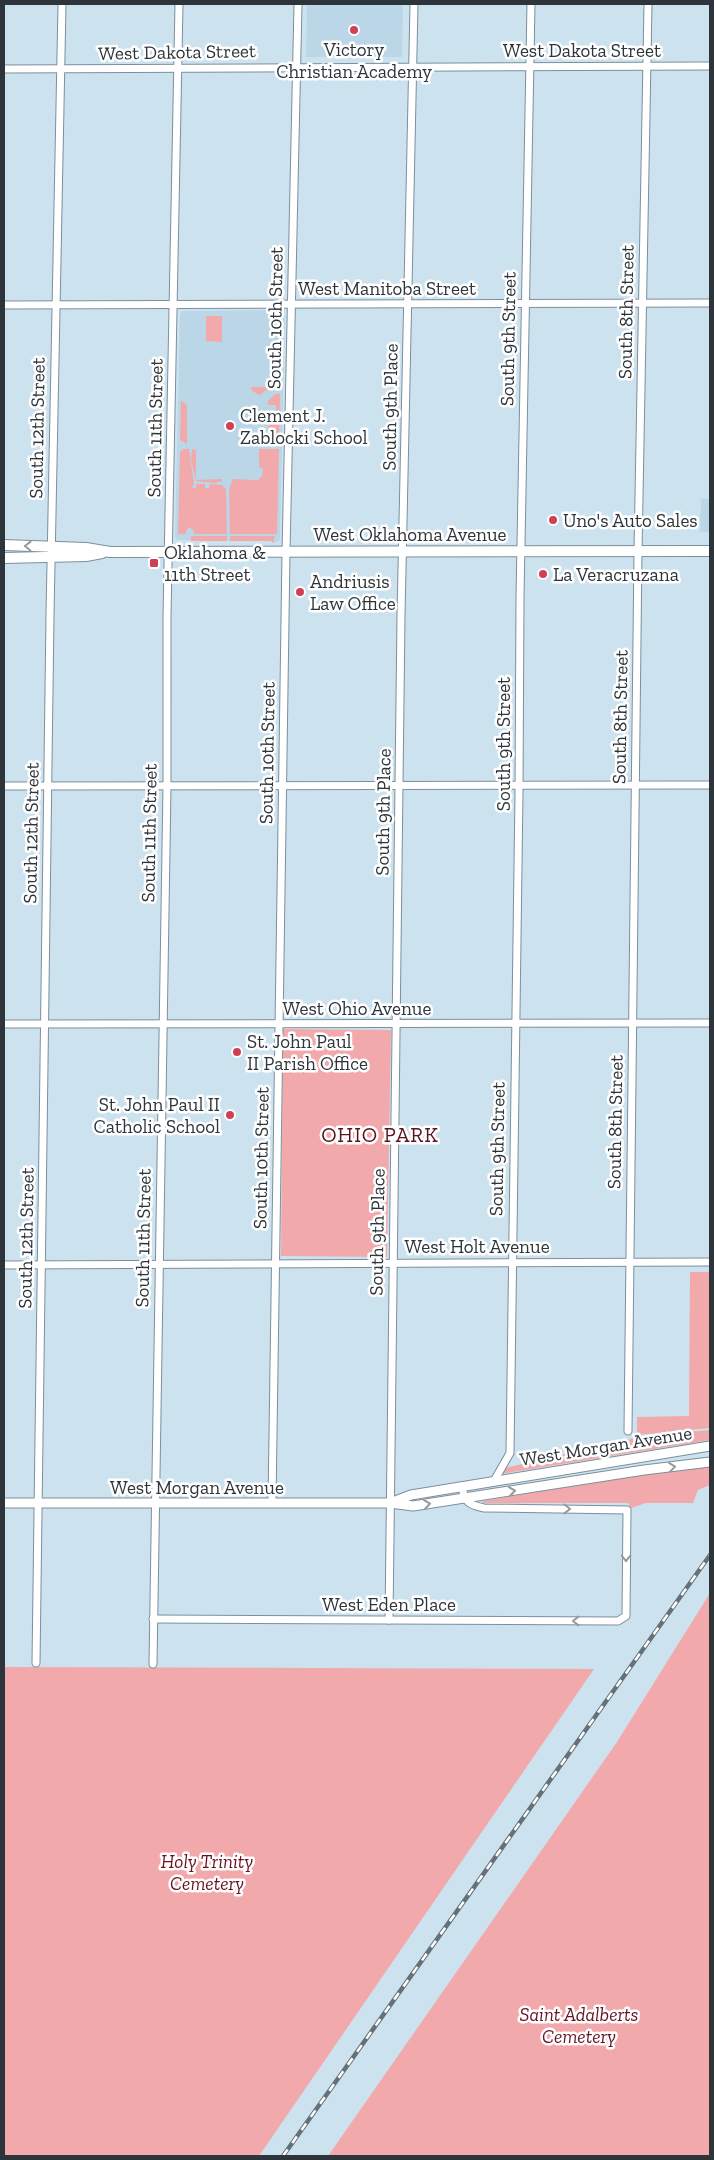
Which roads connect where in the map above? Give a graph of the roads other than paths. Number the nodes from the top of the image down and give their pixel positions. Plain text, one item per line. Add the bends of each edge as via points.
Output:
1 (62, 4) edge
2 (179, 4) edge
3 (298, 4) edge
4 (414, 4) edge
5 (531, 4) edge
6 (648, 4) edge
7 (530, 66) junction
8 (647, 66) junction
9 (710, 66) edge
10 (296, 67) junction
11 (413, 67) junction
12 (177, 68) junction
13 (4, 69) edge
14 (61, 69) junction
15 (710, 303) edge
16 (524, 304) junction
17 (642, 304) junction
18 (173, 305) junction
19 (291, 305) junction
20 (408, 305) junction
21 (4, 306) edge
22 (56, 306) junction
23 (4, 546) edge
24 (52, 546) junction
25 (404, 551) junction
26 (520, 551) junction
27 (638, 551) junction
28 (710, 551) edge
29 (110, 552) junction
30 (169, 552) junction
31 (286, 552) junction
32 (4, 558) edge
33 (51, 558) junction
34 (400, 784) junction
35 (520, 784) junction
36 (635, 784) junction
37 (710, 785) edge
38 (4, 786) edge
39 (48, 786) junction
40 (167, 786) junction
41 (283, 786) junction
42 (515, 1023) junction
43 (632, 1023) junction
44 (710, 1023) edge
45 (4, 1024) edge
46 (44, 1024) junction
47 (397, 1024) junction
48 (280, 1025) junction
49 (163, 1026) junction
50 (512, 1262) junction
51 (629, 1262) junction
52 (710, 1262) edge
53 (276, 1263) junction
54 (393, 1263) junction
55 (42, 1264) junction
56 (158, 1264) junction
57 (4, 1265) edge
58 (628, 1431) dead end
59 (710, 1446) edge
60 (710, 1462) edge
61 (494, 1481) junction
62 (462, 1486) junction
63 (464, 1498) junction
64 (4, 1503) edge
65 (38, 1503) junction
66 (155, 1503) junction
67 (272, 1503) junction
68 (390, 1504) junction
69 (153, 1619) junction
70 (389, 1620) junction
71 (36, 1663) dead end
72 (152, 1664) dead end

1 - 14 street, South 12th Street
2 - 12 street, South 11th Street
3 - 10 street, South 10th Street
4 - 11 street, South 9th Place
5 - 7 street, South 9th Street
6 - 8 street, South 8th Street
7 - 8 street, West Dakota Street
7 - 11 street, West Dakota Street
7 - 16 street, South 9th Street
8 - 9 street, West Dakota Street
8 - 17 street, South 8th Street
10 - 11 street, West Dakota Street
10 - 12 street, West Dakota Street
10 - 19 street, South 10th Street
11 - 20 street, South 9th Place
12 - 14 street, West Dakota Street
12 - 18 street, South 11th Street
13 - 14 street, West Dakota Street
14 - 22 street, South 12th Street
15 - 17 street, West Manitoba Street
16 - 17 street, West Manitoba Street
16 - 20 street, West Manitoba Street
16 - 26 street, South 9th Street
17 - 27 street, South 8th Street
18 - 19 street, West Manitoba Street
18 - 22 street, West Manitoba Street
18 - 30 street, South 11th Street
19 - 20 street, West Manitoba Street
19 - 31 street, South 10th Street
20 - 25 street, South 9th Place
21 - 22 street, West Manitoba Street
22 - 24 street, South 12th Street
24 -> 23 main road, West Oklahoma Avenue
24 - 29 main road, West Oklahoma Avenue
24 - 33 street, South 12th Street
25 - 26 main road, West Oklahoma Avenue
25 - 31 main road, West Oklahoma Avenue
25 - 34 street, South 9th Place
26 - 27 main road, West Oklahoma Avenue
26 - 35 street, South 9th Street
27 - 28 main road, West Oklahoma Avenue
27 - 36 street, South 8th Street
29 - 30 main road, West Oklahoma Avenue
29 - 33 main road, West Oklahoma Avenue
30 - 31 main road, West Oklahoma Avenue
30 - 40 street, South 11th Street
31 - 41 street, South 10th Street
32 - 33 main road, West Oklahoma Avenue
33 - 39 street, South 12th Street
34 - 35 street
34 - 41 street
34 - 47 street, South 9th Place
35 - 36 street
35 - 42 street, South 9th Street
36 - 37 street
36 - 43 street, South 8th Street
38 - 39 street
39 - 40 street
39 - 46 street, South 12th Street
40 - 41 street
40 - 49 street, South 11th Street
41 - 48 street, South 10th Street
42 - 43 street, West Ohio Avenue
42 - 47 street, West Ohio Avenue
42 - 50 street, South 9th Street
43 - 44 street, West Ohio Avenue
43 - 51 street, South 8th Street
45 - 46 street, West Ohio Avenue
46 - 49 street, West Ohio Avenue
46 - 55 street, South 12th Street
47 - 48 street, West Ohio Avenue
47 - 54 street, South 9th Place
48 - 49 street, West Ohio Avenue
48 - 53 street, South 10th Street
49 - 56 street, South 11th Street
50 - 51 street, West Holt Avenue
50 - 54 street, West Holt Avenue
50 - 61 street, South 9th Street via 510,1453
51 - 52 street, West Holt Avenue
51 - 58 street, South 8th Street
53 - 54 street, West Holt Avenue
53 - 56 street, West Holt Avenue
53 - 67 street, South 10th Street
54 - 68 street, South 9th Place
55 - 56 street, West Holt Avenue
55 - 57 street, West Holt Avenue
55 - 65 street, South 12th Street
56 - 66 street, South 11th Street
59 - 61 street, West Morgan Avenue
63 -> 60 street, West Morgan Avenue
61 - 62 street, West Morgan Avenue
62 - 63 street
62 - 68 street, West Morgan Avenue via 411,1495
68 -> 63 street, West Morgan Avenue via 413,1506
63 -> 70 street, West Eden Place via 470,1505 484,1508 627,1510 624,1618 618,1621
64 - 65 street, West Morgan Avenue
65 - 66 street, West Morgan Avenue
65 - 71 street, South 12th Street
66 - 67 street, West Morgan Avenue
66 - 69 street, South 11th Street
67 - 68 street, West Morgan Avenue
68 - 70 street, South 9th Place
69 - 70 street, West Eden Place
69 - 72 street, South 11th Street

